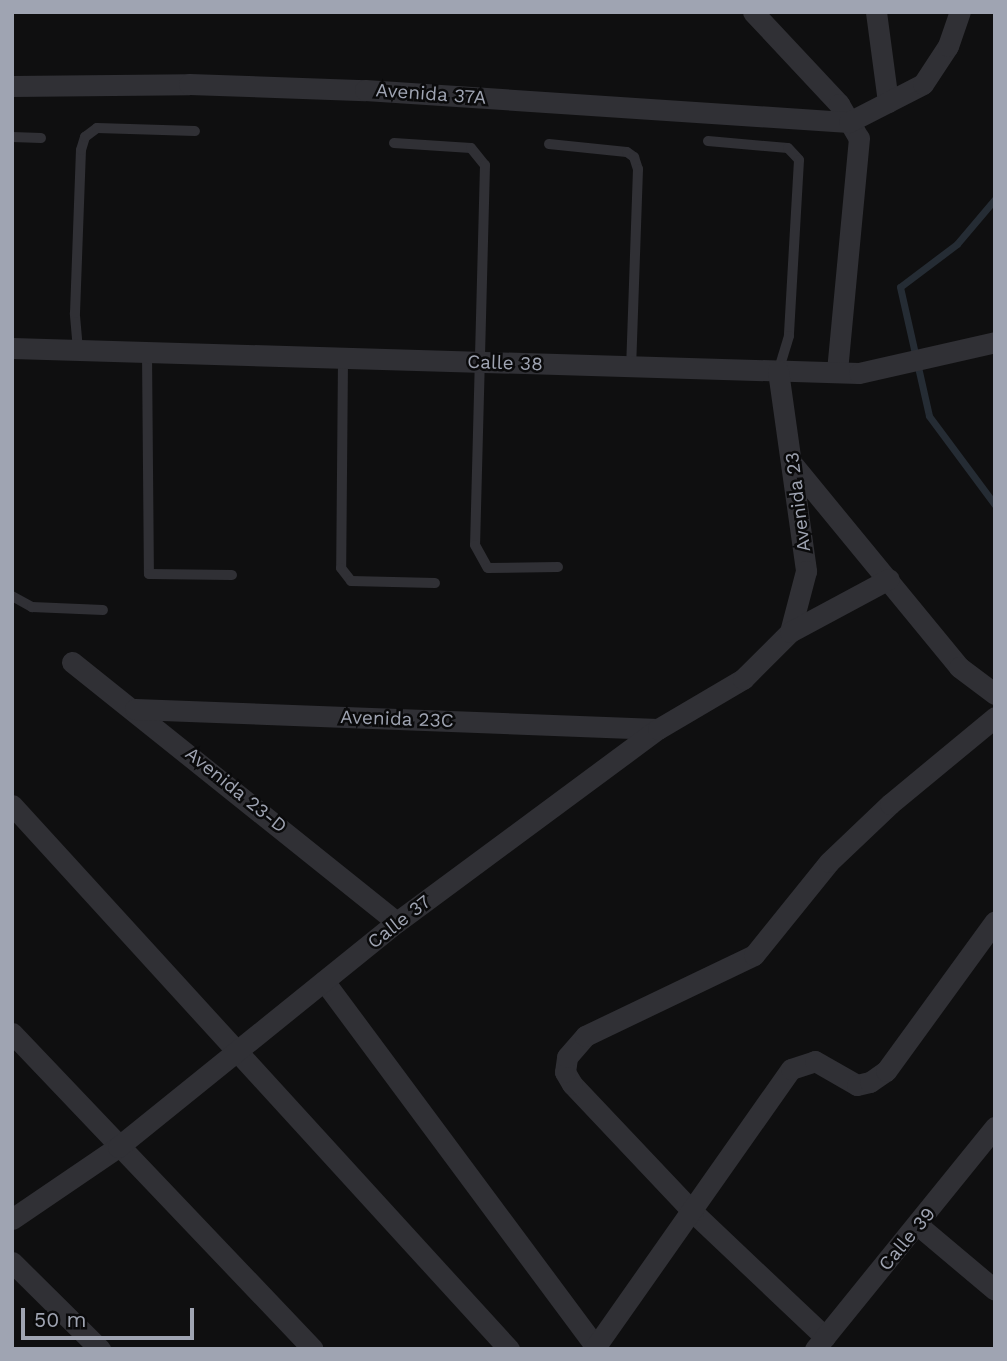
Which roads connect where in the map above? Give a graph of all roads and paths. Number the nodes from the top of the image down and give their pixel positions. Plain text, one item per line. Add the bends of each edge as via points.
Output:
1 (753, 12) edge
2 (876, 12) edge
3 (960, 12) edge
4 (12, 86) edge
5 (888, 102) junction
6 (849, 122) junction
7 (195, 131) dead end
8 (12, 137) edge
9 (41, 138) dead end
10 (708, 141) dead end
11 (394, 143) dead end
12 (549, 144) dead end
13 (995, 342) edge
14 (12, 348) edge
15 (78, 351) junction
16 (147, 353) junction
17 (343, 359) junction
18 (479, 363) junction
19 (631, 367) junction
20 (778, 372) junction
21 (837, 372) junction
22 (794, 466) junction
23 (558, 567) dead end
24 (232, 575) dead end
25 (889, 579) junction
26 (435, 583) dead end
27 (12, 596) edge
28 (103, 610) dead end
29 (790, 632) junction
30 (72, 662) dead end
31 (995, 694) edge
32 (135, 709) junction
33 (995, 717) edge
34 (658, 729) junction
35 (12, 805) edge
36 (995, 921) edge
37 (397, 922) junction
38 (324, 981) junction
39 (12, 1033) edge
40 (235, 1051) junction
41 (995, 1127) edge
42 (118, 1147) junction
43 (693, 1212) junction
44 (12, 1219) edge
45 (919, 1226) junction
46 (12, 1262) edge
47 (995, 1290) edge
48 (820, 1343) edge
49 (594, 1348) edge
50 (100, 1349) edge
51 (313, 1349) edge
52 (509, 1349) edge

1 - 6 street via 839,104
2 - 5 street
3 - 5 street via 948,46 923,84
4 - 6 street, Avenida 37A via 189,84 365,90
5 - 6 street
6 - 21 street via 859,138
7 - 15 lane via 97,128 85,136 76,272
8 - 9 lane
10 - 20 lane via 788,148 799,160 789,336
11 - 18 lane via 471,148 482,157
12 - 19 lane via 626,152 634,158 638,169
13 - 21 street, Calle 38 via 859,373
14 - 15 street, Calle 38
15 - 16 street, Calle 38
16 - 17 street, Calle 38
16 - 24 lane via 149,573
17 - 18 street, Calle 38
17 - 26 lane via 341,568 351,581
18 - 19 street, Calle 38
18 - 23 lane via 482,391 475,545 480,559 488,568
19 - 20 street, Calle 38
20 - 21 street, Calle 38
20 - 22 street, Avenida 23
22 - 25 street
22 - 29 street, Avenida 23 via 806,571
25 - 29 street
25 - 31 street via 958,667
27 - 28 lane via 32,607
29 - 34 street, Calle 37 via 743,679
30 - 32 street, Avenida 23-D
32 - 34 street, Avenida 23C
32 - 37 street, Avenida 23-D
33 - 43 street via 890,804 830,862 754,955 585,1036 571,1048 565,1072 572,1084
34 - 37 street, Calle 37
35 - 40 street
36 - 43 street via 886,1071 857,1085 815,1061 791,1069
37 - 38 street, Calle 37
38 - 40 street, Calle 37
38 - 49 street
39 - 42 street
40 - 42 street, Calle 37
40 - 52 street
41 - 45 street, Calle 39
42 - 44 street, Calle 37
42 - 51 street
43 - 48 street
43 - 49 street
45 - 47 street
45 - 48 street, Calle 39
46 - 50 street

